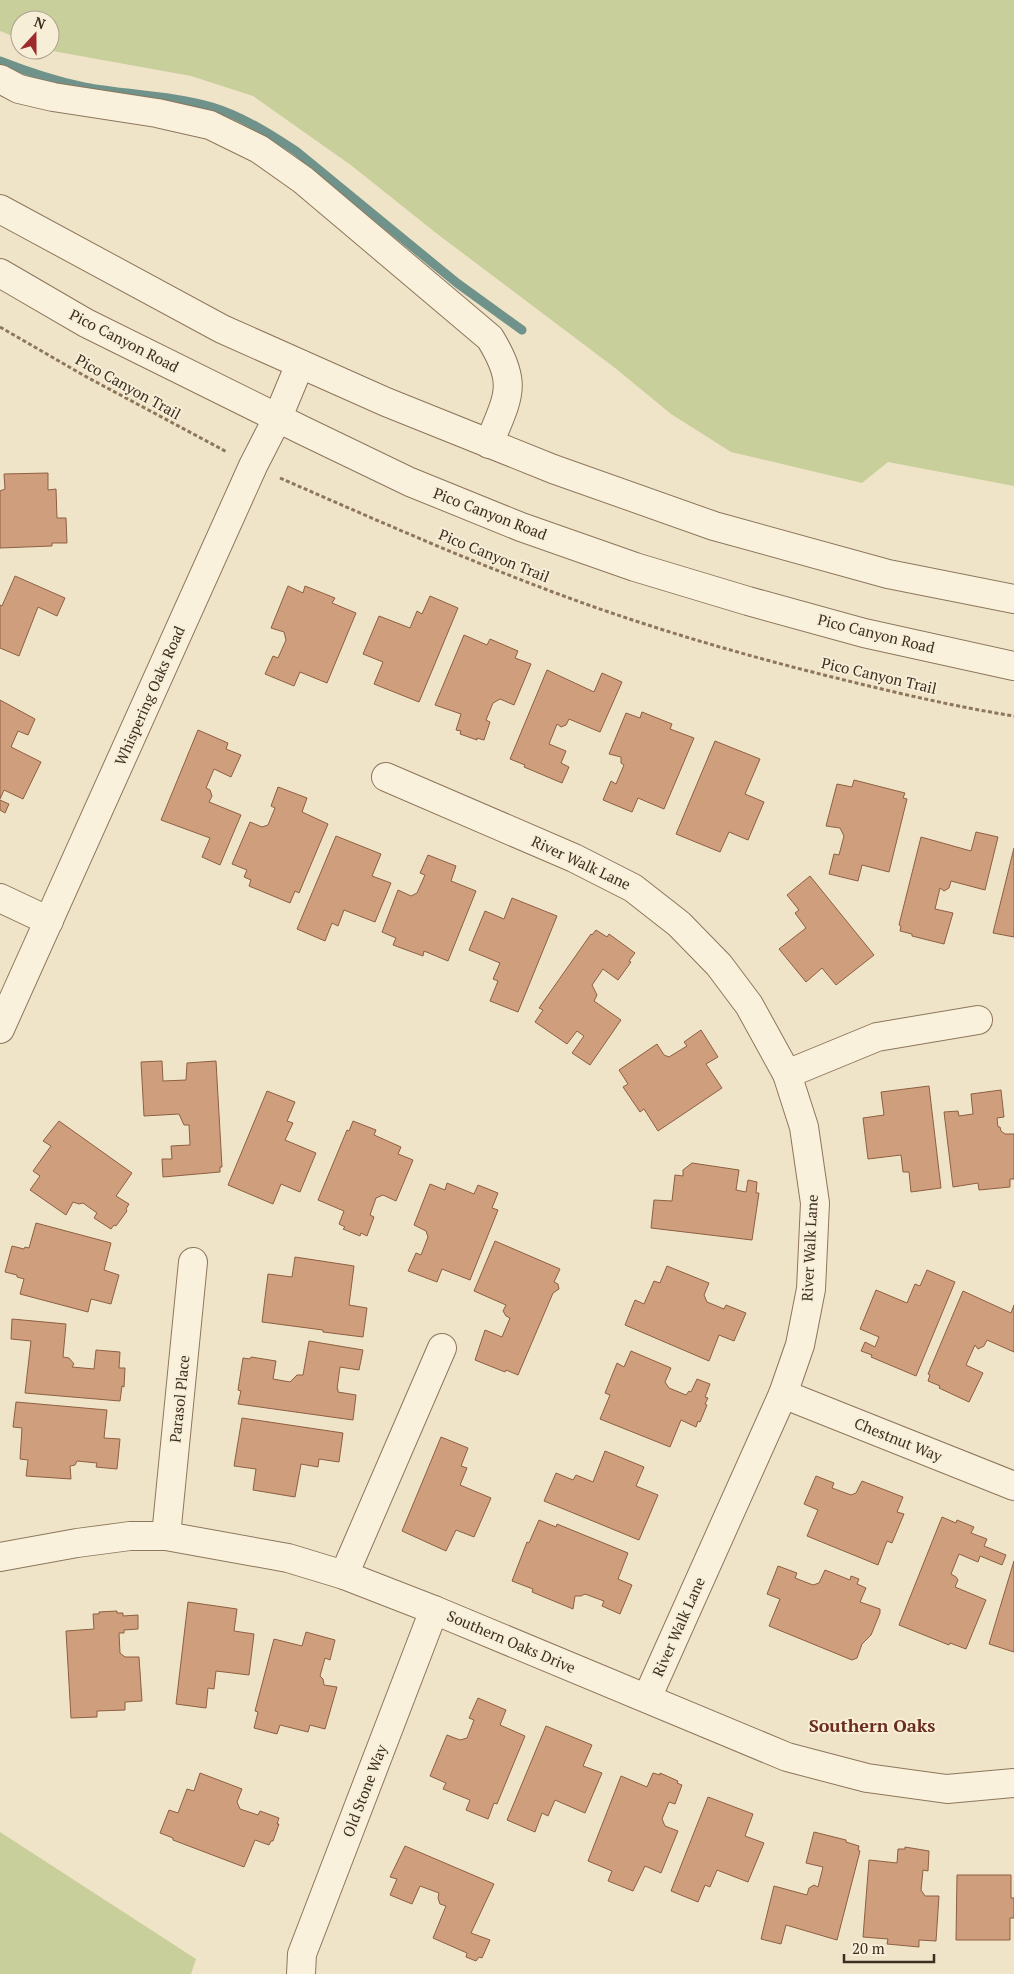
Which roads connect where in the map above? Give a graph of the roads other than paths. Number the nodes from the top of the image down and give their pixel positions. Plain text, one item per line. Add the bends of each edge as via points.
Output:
1 (0, 79) edge
2 (0, 210) edge
3 (0, 273) edge
4 (300, 364) junction
5 (278, 417) junction
6 (489, 444) junction
7 (1014, 599) edge
8 (1014, 666) edge
9 (386, 777) dead end
10 (0, 898) edge
11 (49, 920) junction
12 (978, 1020) dead end
13 (0, 1029) edge
14 (787, 1074) junction
15 (193, 1262) dead end
16 (442, 1348) dead end
17 (783, 1394) junction
18 (1014, 1486) edge
19 (166, 1536) junction
20 (0, 1557) edge
21 (344, 1575) junction
22 (434, 1610) junction
23 (647, 1698) junction
24 (1014, 1783) edge
25 (301, 1974) edge

1 - 6 street via 19,89 53,97 157,113 210,125 259,149 303,180 490,338 501,355 508,397
2 - 4 street via 222,329
3 - 5 street, Pico Canyon Road via 86,323
4 - 5 street, Whispering Oaks Road
4 - 6 street
5 - 8 street, Pico Canyon Road via 410,482 521,527 635,567 864,633
5 - 11 street, Whispering Oaks Road
6 - 7 street via 714,526 888,574
9 - 14 street, River Walk Lane via 574,858 634,888 679,924 720,965 749,1005
10 - 11 street
11 - 13 street, Whispering Oaks Road
12 - 14 street via 877,1037
14 - 17 street, River Walk Lane via 804,1127 815,1203 811,1289 800,1345
15 - 19 street, Parasol Place
16 - 21 street
17 - 18 street, Chestnut Way
17 - 23 street, River Walk Lane
19 - 20 street, Southern Oaks Drive via 130,1536
19 - 21 street, Southern Oaks Drive via 288,1558
21 - 22 street, Southern Oaks Drive
22 - 23 street, Southern Oaks Drive
22 - 25 street, Old Stone Way via 302,1954
23 - 24 street, Southern Oaks Drive via 787,1757 867,1778 947,1789

